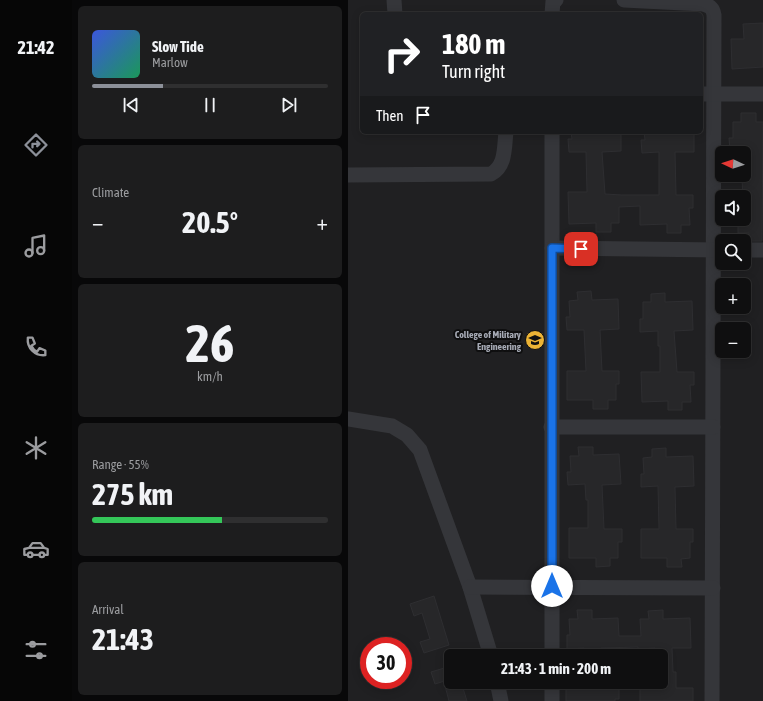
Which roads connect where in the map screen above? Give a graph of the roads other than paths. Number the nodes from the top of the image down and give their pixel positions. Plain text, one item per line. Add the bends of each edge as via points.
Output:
1 (394, 0) edge
2 (556, 0) edge
3 (624, 0) edge
4 (395, 12) edge
5 (552, 12) edge
6 (707, 94) edge
7 (763, 94) edge
8 (506, 134) edge
9 (552, 134) edge
10 (348, 175) edge
11 (716, 234) edge
12 (552, 248) junction
13 (715, 250) edge
14 (751, 250) edge
15 (763, 250) edge
16 (717, 270) edge
17 (348, 419) edge
18 (551, 427) junction
19 (713, 428) junction
20 (552, 586) junction
21 (470, 588) junction
22 (713, 588) junction
23 (489, 649) edge
24 (552, 649) edge
25 (498, 689) edge
26 (552, 689) edge
27 (501, 701) edge
28 (552, 701) edge
29 (712, 701) edge

1 - 4 street
2 - 5 street via 553,1
3 - 6 street via 703,4 713,10
6 - 7 street
6 - 11 street
8 - 10 street via 503,161 498,170 491,174
9 - 12 street
12 - 13 street
12 - 18 street
14 - 15 street
16 - 19 street
17 - 21 street via 392,426 407,435 420,450
18 - 19 street
18 - 20 street
19 - 22 street
20 - 21 street
20 - 22 street
20 - 24 street
21 - 23 street
22 - 29 street
25 - 27 street
26 - 28 street

